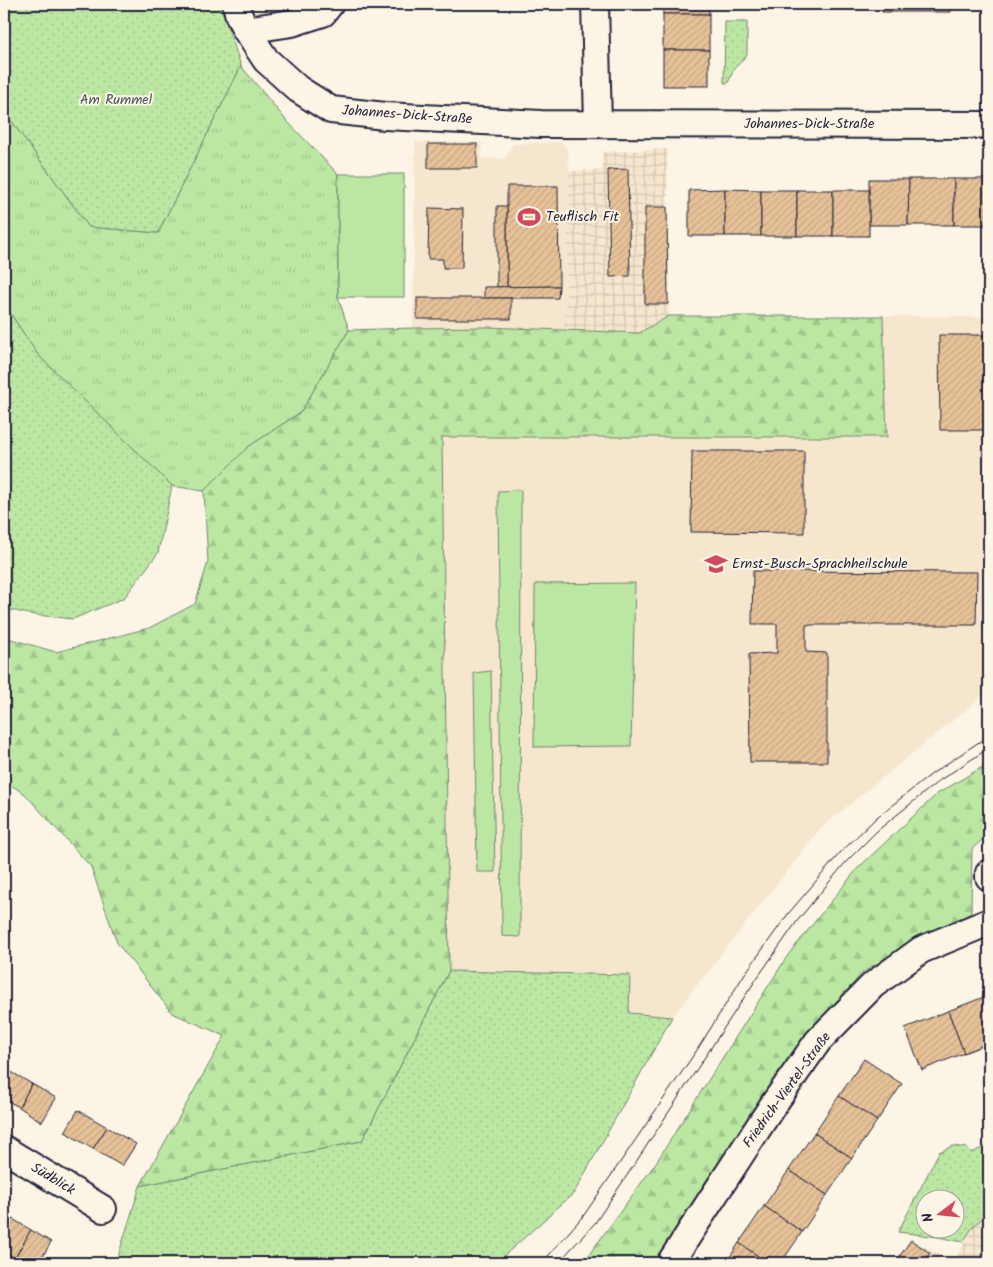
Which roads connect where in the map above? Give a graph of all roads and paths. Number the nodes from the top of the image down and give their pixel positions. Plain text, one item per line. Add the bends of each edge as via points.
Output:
1 (236, 4) edge
2 (330, 4) edge
3 (595, 4) edge
4 (246, 30) junction
5 (598, 124) junction
6 (989, 125) edge
7 (989, 873) edge
8 (989, 877) edge
9 (989, 922) edge
10 (4, 1149) edge
11 (103, 1209) dead end
12 (670, 1263) edge

1 - 4 street, Johannes-Dick-Straße
2 - 4 street via 323,14 292,23
3 - 5 street
4 - 5 street, Johannes-Dick-Straße via 266,60 298,89 331,110 386,116
5 - 6 street, Johannes-Dick-Straße
7 - 8 street
9 - 12 street, Friedrich-Viertel-Straße via 921,950 873,985 818,1041 772,1104
10 - 11 street, Südblick

